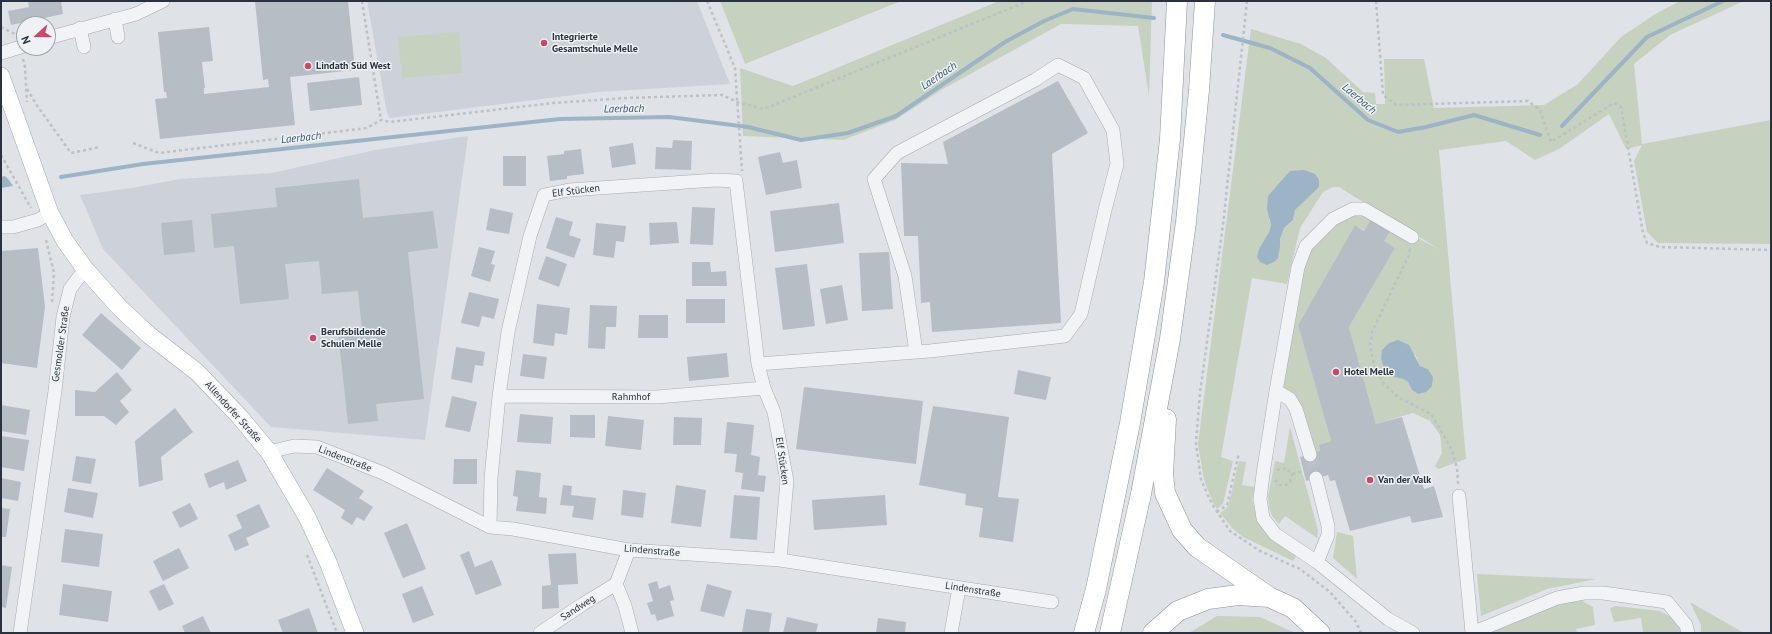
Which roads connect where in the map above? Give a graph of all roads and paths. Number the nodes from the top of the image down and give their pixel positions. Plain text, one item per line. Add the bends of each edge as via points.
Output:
1 (163, 1) edge
2 (362, 1) edge
3 (707, 1) edge
4 (1028, 1) edge
5 (1177, 1) edge
6 (1205, 1) edge
7 (1247, 1) edge
8 (1376, 1) edge
9 (115, 19) junction
10 (1, 27) edge
11 (80, 28) junction
12 (15, 34) dead end
13 (56, 36) edge
14 (118, 36) dead end
15 (84, 47) dead end
16 (16, 48) edge
17 (1, 53) edge
18 (23, 56) edge
19 (1, 76) edge
20 (26, 88) junction
21 (737, 102) junction
22 (28, 106) dead end
23 (380, 120) junction
24 (133, 143) dead end
25 (100, 147) dead end
26 (1, 155) edge
27 (737, 192) junction
28 (44, 216) junction
29 (1, 228) edge
30 (1412, 237) joint
31 (1771, 250) edge
32 (86, 269) junction
33 (1170, 339) junction
34 (916, 352) junction
35 (758, 364) junction
36 (764, 388) junction
37 (1276, 391) junction
38 (499, 396) junction
39 (269, 452) junction
40 (1239, 453) dead end
41 (1310, 454) tunnel mouth
42 (1304, 471) dead end
43 (1269, 474) junction
44 (1292, 474) junction
45 (1316, 478) tunnel mouth
46 (1459, 496) joint
47 (1217, 512) junction
48 (490, 527) junction
49 (306, 548) dead end
50 (629, 550) junction
51 (780, 560) junction
52 (1317, 562) junction
53 (616, 584) junction
54 (959, 588) junction
55 (1269, 597) junction
56 (1052, 602) dead end
57 (20, 633) edge
58 (337, 633) edge
59 (355, 633) edge
60 (540, 633) edge
61 (632, 633) edge
62 (951, 633) edge
63 (1084, 633) edge
64 (1110, 633) edge
65 (1153, 633) edge
66 (1320, 633) edge
67 (1361, 633) edge
68 (1413, 633) edge
69 (1472, 633) edge
70 (1688, 633) edge

1 - 9 street via 136,14
2 - 23 path
3 - 21 path via 735,68
4 - 21 path via 764,109
5 - 63 highway via 1170,140 1154,282 1130,423 1096,589
6 - 33 highway via 1188,207
7 - 47 path via 1196,443 1201,480
8 - 31 path via 1383,95 1396,105 1528,101 1540,110 1551,142 1614,103 1621,106 1643,233 1647,243 1660,247
9 - 11 street
9 - 14 street
10 - 12 path
11 - 13 street
11 - 15 street
16 - 17 street
18 - 20 path
19 - 28 main road
20 - 22 path
20 - 25 path via 71,153
21 - 23 path via 722,95 626,98 553,103 390,122
21 - 27 path via 742,180
23 - 24 path via 367,128 159,153
26 - 28 path
27 - 35 street, Elf Stücken
27 - 38 street, Elf Stücken via 736,181 716,180 569,190 544,195 530,236 508,332
28 - 29 street
28 - 32 main road
30 - 37 street via 1364,209 1353,210 1333,219 1306,246 1298,267
30 - 46 path via 1409,255 1372,332 1370,345 1374,365 1383,383 1398,396 1431,414 1441,430 1451,448 1457,468
32 - 39 main road, Allendorfer Straße via 120,308 149,335 198,372 240,416
32 - 57 street, Gesmolder Straße via 70,289 63,317 55,391
33 - 55 highway via 1163,474 1165,493 1182,530 1197,547
33 - 64 highway via 1141,494
34 - 34 street via 1065,336 1081,314 1117,164 1112,130 1084,78 1058,65 1036,80 896,153 874,180 905,276
34 - 35 street
35 - 36 street, Elf Stücken
36 - 38 street, Rahmhof via 657,397
36 - 51 street, Elf Stücken via 774,412 787,481
37 - 41 street via 1290,399 1296,409
37 - 43 street
38 - 48 street, Elf Stücken via 491,478
39 - 48 street, Lindenstraße via 294,446 317,447 383,473
39 - 59 main road, Allendorfer Straße via 307,517 328,562
40 - 47 path via 1227,505
42 - 44 path
43 - 44 path via 1284,468
43 - 44 path via 1283,486 1290,482
43 - 52 street via 1260,499 1263,518 1275,534
45 - 52 street via 1328,526 1328,535
46 - 69 street
47 - 67 path via 1230,532 1260,551 1300,568 1330,592 1356,622
48 - 50 street, Lindenstraße
49 - 58 path via 308,560
50 - 51 street, Lindenstraße
50 - 53 street
51 - 54 street, Lindenstraße
52 - 68 street via 1388,619
53 - 60 street, Sandweg
53 - 61 street
54 - 56 street, Lindenstraße
54 - 62 street
55 - 65 highway via 1238,595 1208,599 1178,611
55 - 66 highway via 1293,608
69 - 70 street via 1557,598 1584,593 1603,593 1667,602 1686,625

